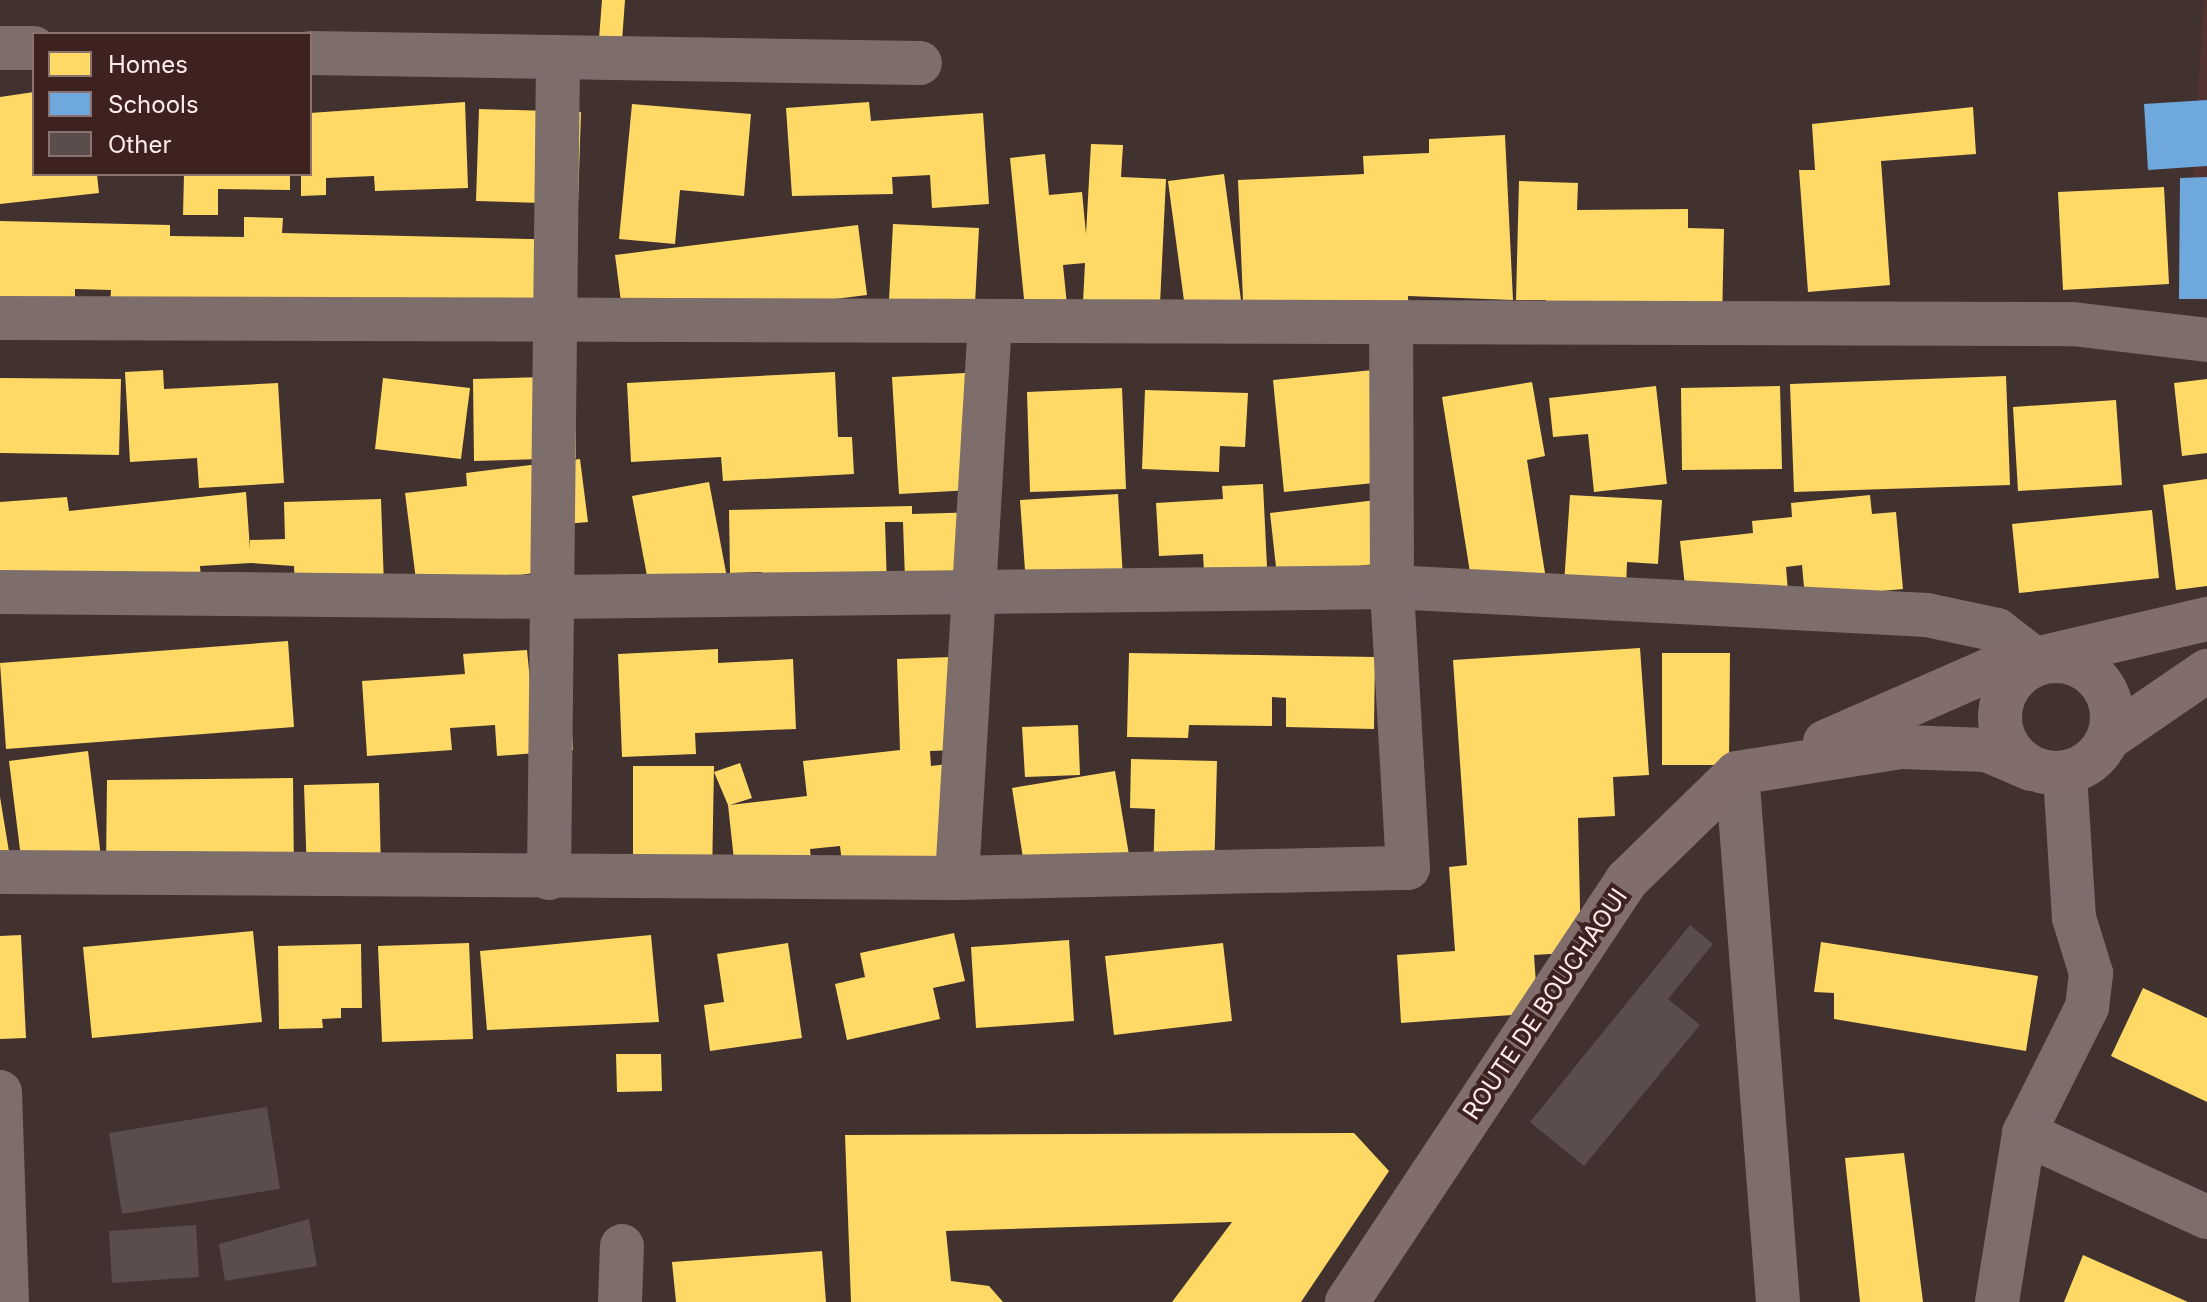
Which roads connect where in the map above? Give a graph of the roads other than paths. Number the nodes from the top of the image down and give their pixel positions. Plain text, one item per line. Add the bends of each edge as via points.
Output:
1 (0, 48) edge
2 (32, 48) edge
3 (312, 53) edge
4 (558, 57) junction
5 (920, 63) dead end
6 (0, 318) edge
7 (559, 320) junction
8 (990, 321) junction
9 (1391, 323) junction
10 (2207, 340) edge
11 (1392, 587) junction
12 (0, 592) edge
13 (973, 594) junction
14 (554, 597) junction
15 (2207, 619) edge
16 (2040, 663) junction
17 (2207, 671) edge
18 (2109, 738) junction
19 (1791, 759) junction
20 (2048, 771) junction
21 (1737, 773) junction
22 (0, 872) edge
23 (549, 878) junction
24 (957, 878) junction
25 (0, 1092) edge
26 (2024, 1133) junction
27 (2207, 1217) edge
28 (622, 1246) dead end
29 (7, 1302) edge
30 (620, 1302) edge
31 (1347, 1302) edge
32 (1778, 1302) edge
33 (1997, 1302) edge

1 - 2 street
3 - 4 street
4 - 5 street
4 - 7 street
6 - 7 street
7 - 8 street
7 - 14 street
8 - 9 street
8 - 13 street
9 - 10 street via 2073,324
9 - 11 street
11 - 13 street
11 - 16 street via 1927,615 1997,630
11 - 24 street via 1408,868
12 - 14 street
13 - 14 street
13 - 24 street
14 - 23 street
15 - 16 main road
16 - 18 main road via 2064,661 2098,679 2113,719
16 - 19 main road via 1989,670
16 - 20 main road via 2010,683 2000,721 2015,757
17 - 18 main road
18 - 20 main road via 2099,755
19 - 20 main road via 1902,747 1987,750
19 - 21 main road, ROUTE DE BOUCHAOUI
20 - 26 street via 2074,918 2091,973 2087,1007
21 - 31 main road, ROUTE DE BOUCHAOUI via 1627,880
21 - 32 street
22 - 23 street
23 - 24 street
25 - 29 street
26 - 27 street
26 - 33 street
28 - 30 street

